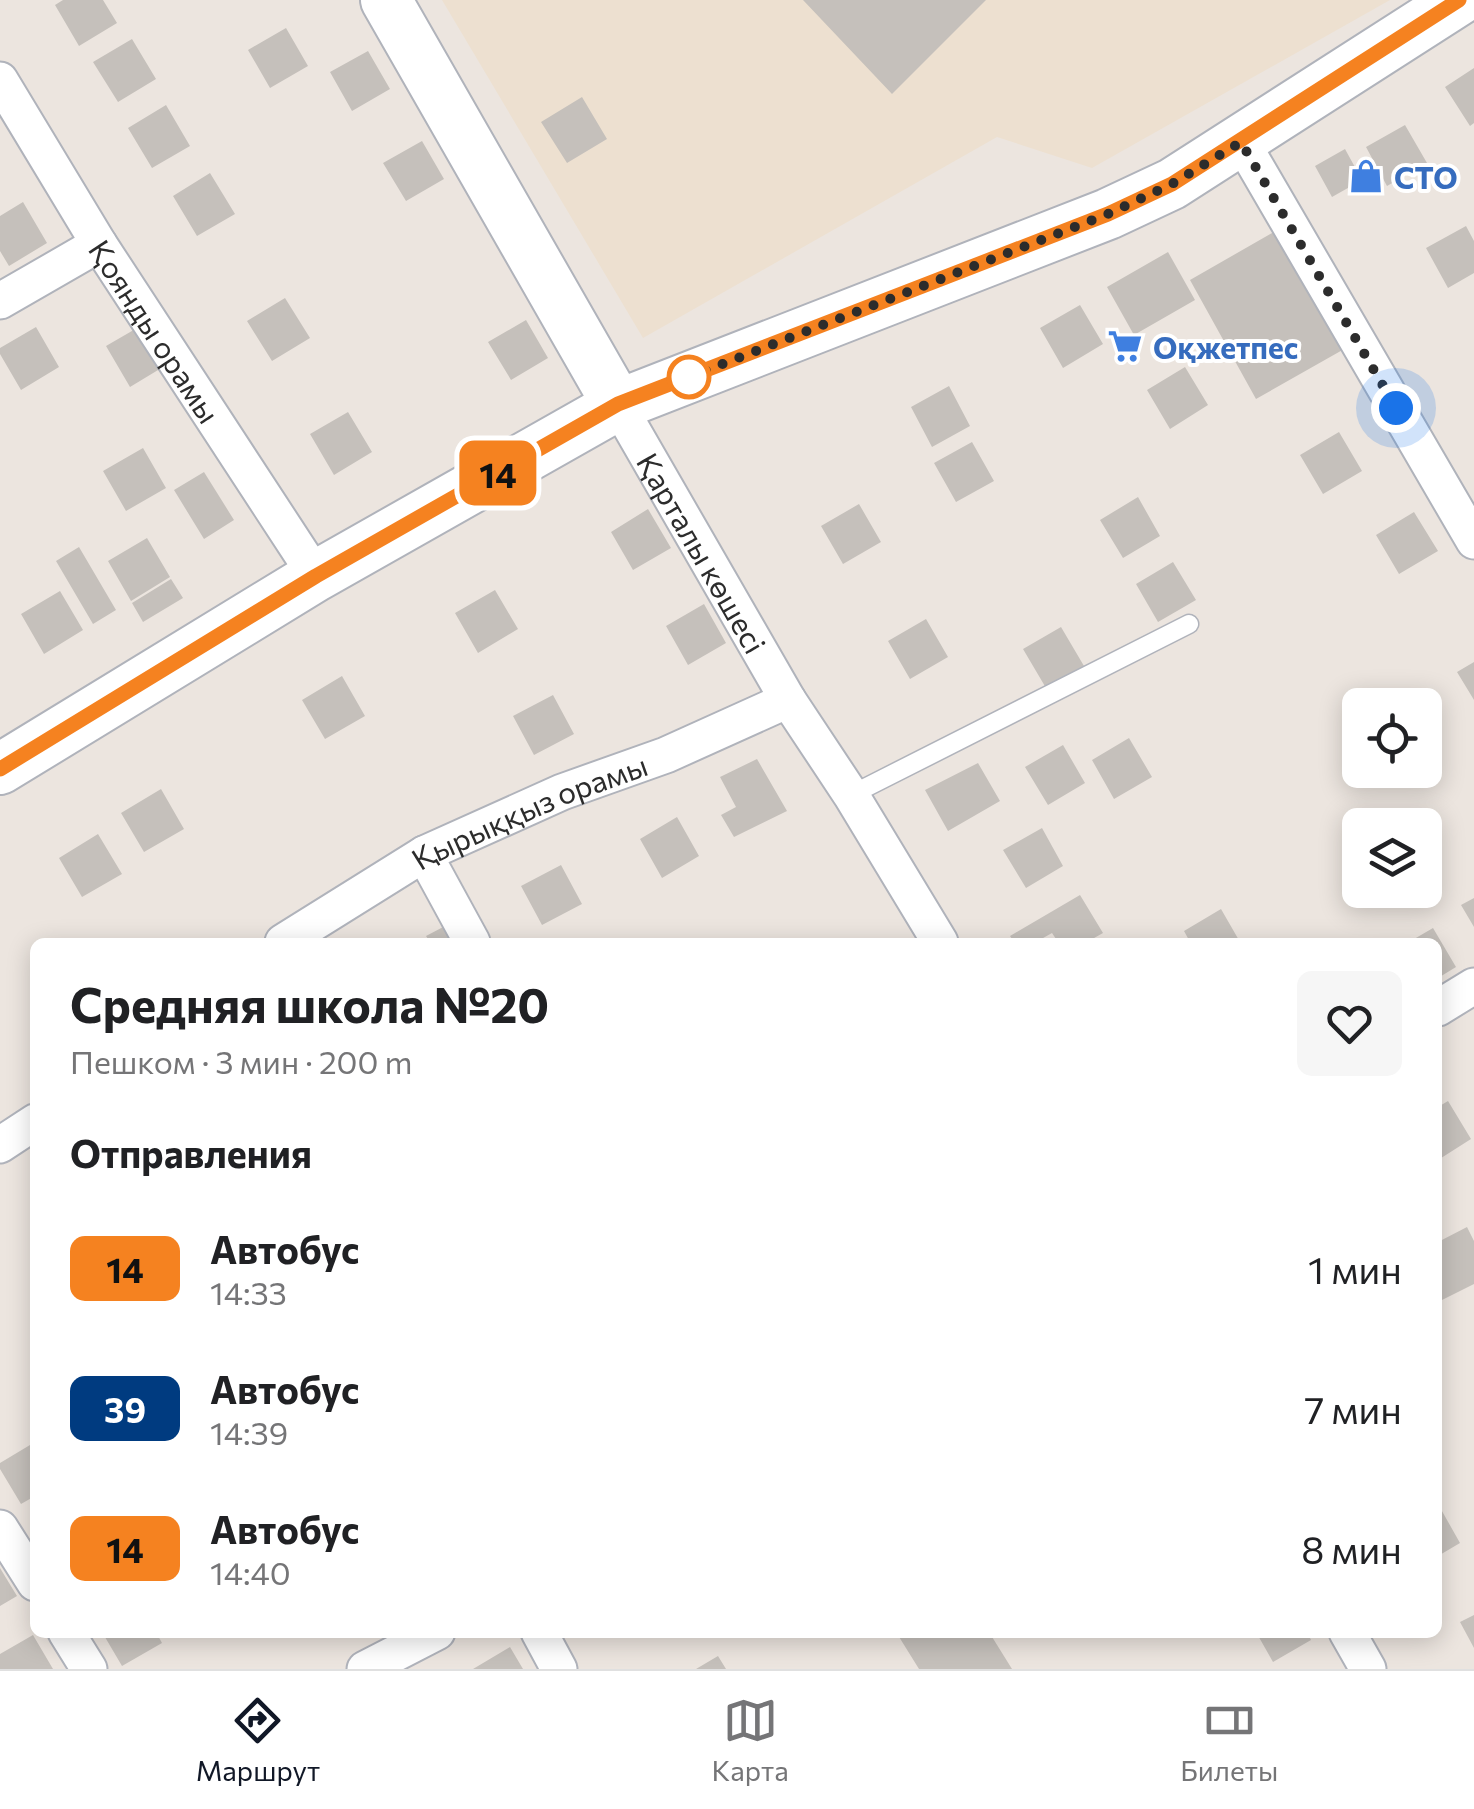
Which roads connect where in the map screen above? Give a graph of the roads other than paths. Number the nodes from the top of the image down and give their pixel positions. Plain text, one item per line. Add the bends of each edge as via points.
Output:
1 (386, 0) edge
2 (1459, 0) edge
3 (0, 80) edge
4 (1241, 142) junction
5 (99, 244) junction
6 (0, 301) edge
7 (618, 404) junction
8 (1474, 541) edge
9 (316, 576) junction
10 (1189, 624) dead end
11 (788, 700) junction
12 (0, 769) edge
13 (851, 795) junction
14 (424, 854) junction
15 (289, 938) edge
16 (470, 938) edge
17 (938, 938) edge
18 (1474, 986) edge
19 (1442, 1006) edge
20 (30, 1125) edge
21 (0, 1145) edge
22 (0, 1528) edge
23 (30, 1575) edge
24 (70, 1638) edge
25 (424, 1638) edge
26 (542, 1638) edge
27 (1350, 1638) edge
28 (89, 1669) edge
29 (365, 1669) edge
30 (559, 1669) edge
31 (1368, 1669) edge

1 - 7 street, Қарталы көшесі
2 - 4 street
3 - 5 street, Қоянды орамы
4 - 7 street via 1108,214
4 - 8 street
5 - 6 street
5 - 9 street, Қоянды орамы
7 - 9 street
7 - 11 street, Қарталы көшесі
9 - 12 street
10 - 13 lane
11 - 13 street, Қарталы көшесі
11 - 14 street, Қырыққыз орамы
13 - 17 street, Қарталы көшесі
14 - 15 street, Қырыққыз орамы
14 - 16 street
18 - 19 street
20 - 21 street
22 - 23 street
24 - 28 street
25 - 29 street
26 - 30 street
27 - 31 street

